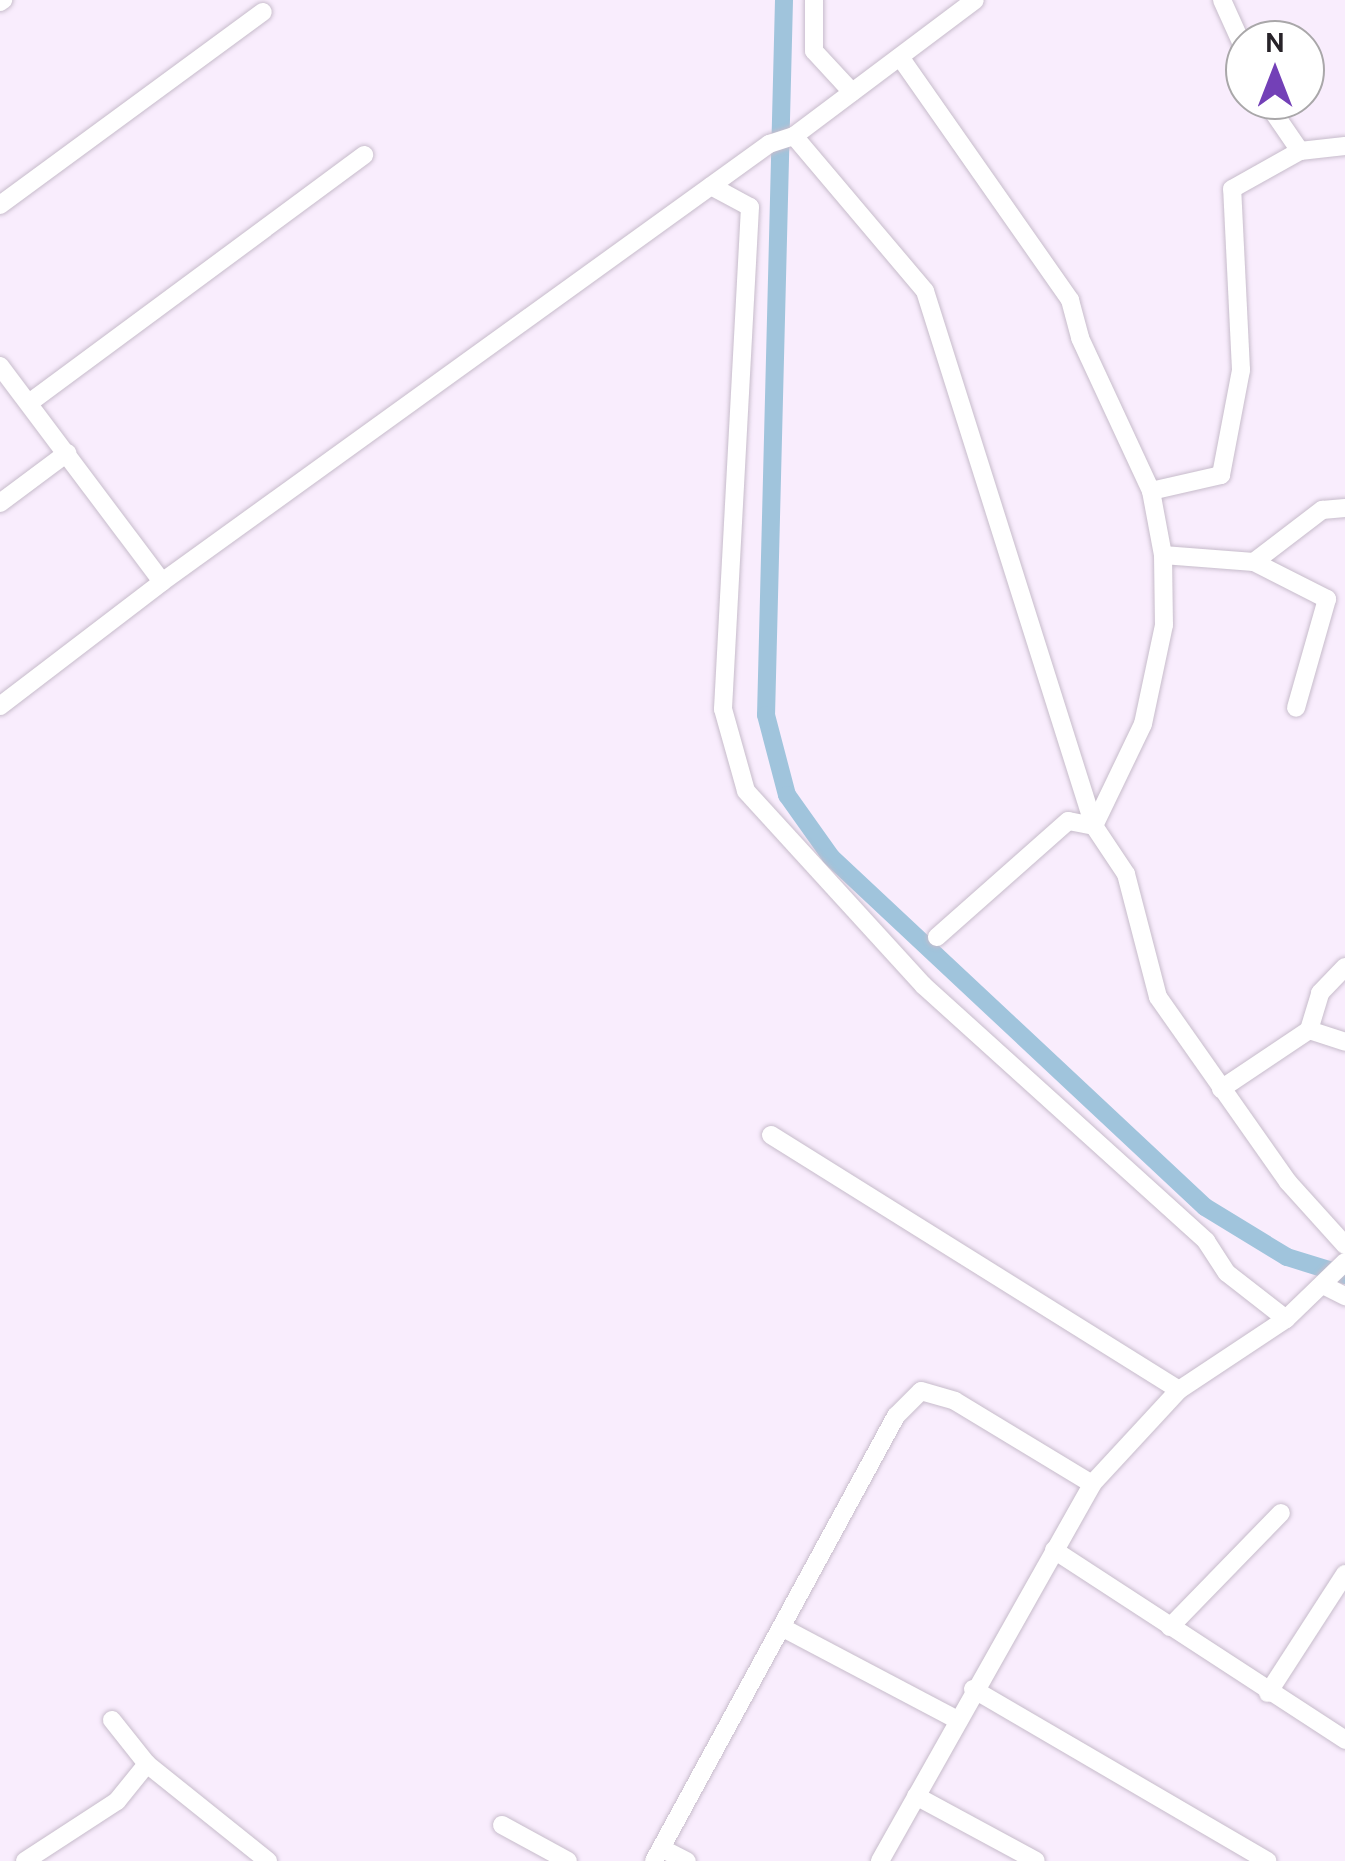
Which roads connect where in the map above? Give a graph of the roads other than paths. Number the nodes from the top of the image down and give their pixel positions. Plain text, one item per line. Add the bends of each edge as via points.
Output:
1 (814, 0) edge
2 (974, 0) edge
3 (263, 12) dead end
4 (900, 58) junction
5 (852, 92) junction
6 (1279, 120) edge
7 (794, 136) junction
8 (1345, 146) edge
9 (1300, 151) junction
10 (364, 155) dead end
11 (711, 186) junction
12 (0, 206) edge
13 (0, 366) edge
14 (29, 403) junction
15 (66, 454) junction
16 (1152, 491) junction
17 (0, 503) edge
18 (1345, 508) edge
19 (1163, 555) junction
20 (1254, 562) junction
21 (162, 582) junction
22 (0, 706) edge
23 (1296, 708) dead end
24 (1094, 826) junction
25 (937, 937) dead end
26 (1345, 967) edge
27 (1309, 1030) junction
28 (1345, 1042) edge
29 (1222, 1090) junction
30 (771, 1135) dead end
31 (1345, 1245) edge
32 (1342, 1265) edge
33 (1323, 1285) junction
34 (1345, 1296) edge
35 (1286, 1319) junction
36 (1179, 1390) junction
37 (1092, 1484) junction
38 (1281, 1513) dead end
39 (1054, 1550) junction
40 (1345, 1574) edge
41 (1170, 1627) junction
42 (784, 1629) junction
43 (973, 1689) junction
44 (1268, 1692) junction
45 (956, 1718) junction
46 (112, 1720) dead end
47 (1345, 1740) edge
48 (146, 1764) junction
49 (916, 1796) junction
50 (502, 1825) dead end
51 (657, 1854) edge
52 (25, 1861) edge
53 (268, 1861) edge
54 (568, 1861) edge
55 (686, 1861) edge
56 (880, 1861) edge
57 (1036, 1861) edge
58 (1267, 1861) edge

1 - 5 street via 814,51
2 - 4 street
3 - 12 street
4 - 5 street
4 - 16 street via 1070,300 1080,338
5 - 7 street
6 - 9 street
7 - 11 street via 769,144
7 - 24 street via 925,292
8 - 9 street
9 - 16 street via 1232,189 1241,370 1221,474
10 - 14 street
11 - 21 street
11 - 35 street via 750,207 723,708 746,791 923,986 1206,1241 1227,1274
13 - 14 street
14 - 15 street
15 - 17 street
15 - 21 street
16 - 19 street
18 - 20 street via 1322,510
19 - 20 street
19 - 24 street via 1164,625 1143,724
20 - 23 street via 1327,599
21 - 22 street
24 - 25 street via 1068,821
24 - 29 street via 1126,874 1158,997
26 - 27 street via 1320,993
27 - 28 street
27 - 29 street
29 - 31 street via 1288,1182
30 - 36 street
32 - 33 street
33 - 34 street
33 - 35 street
35 - 36 street
36 - 37 street
37 - 39 street
37 - 42 street via 956,1400 921,1391 896,1416
38 - 41 street
39 - 41 street
39 - 43 street
40 - 44 street
41 - 44 street
42 - 45 street
42 - 51 street
43 - 45 street
43 - 58 street
44 - 47 street
45 - 49 street
46 - 48 street
48 - 52 street via 117,1801
48 - 53 street
49 - 56 street
49 - 57 street
50 - 54 street
51 - 55 street

